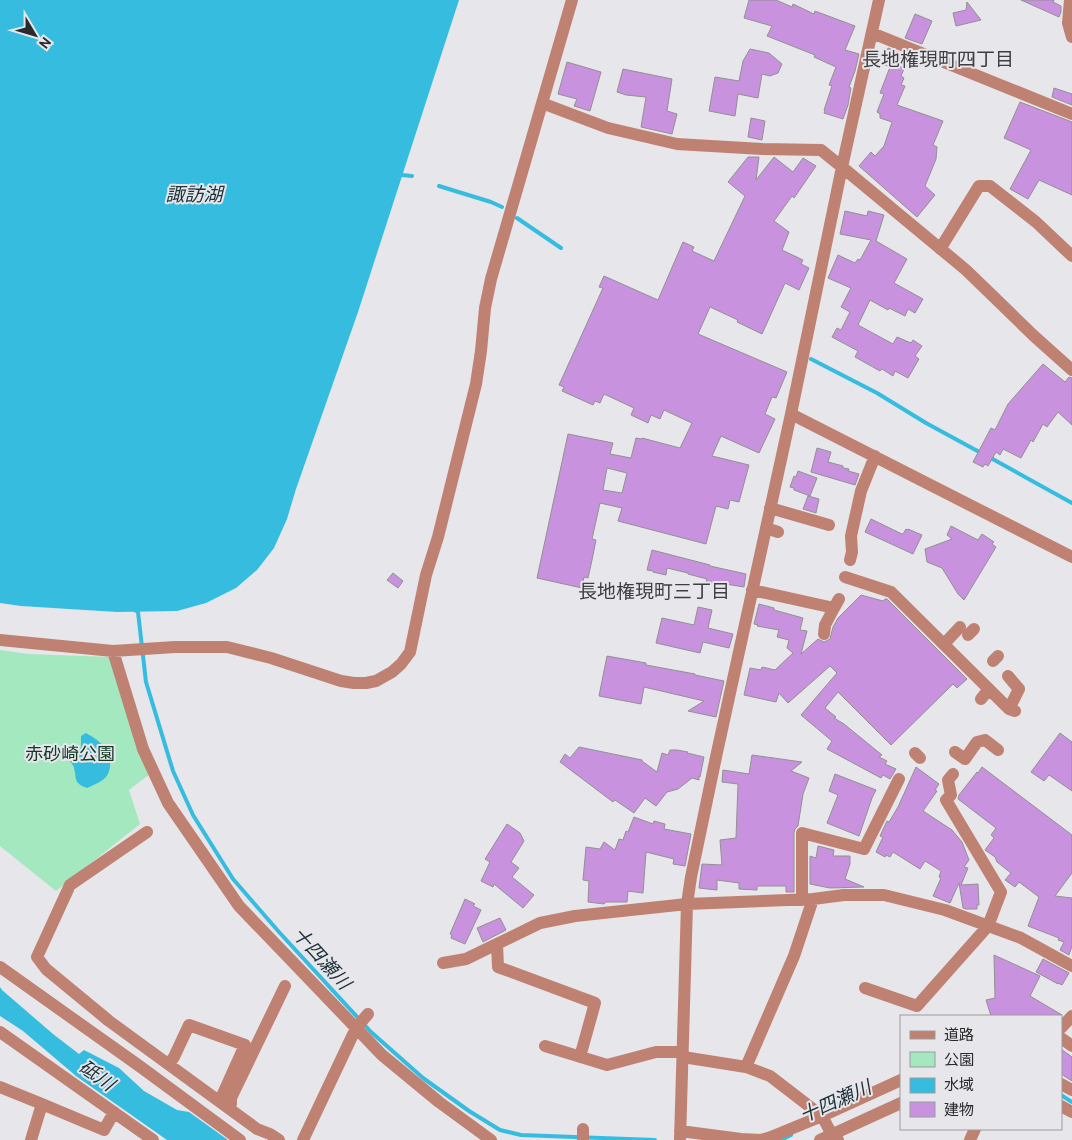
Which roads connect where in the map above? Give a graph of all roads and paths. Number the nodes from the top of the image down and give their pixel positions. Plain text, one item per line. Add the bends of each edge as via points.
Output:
1 (572, 0) edge
2 (879, 0) edge
3 (1071, 3) edge
4 (872, 33) junction
5 (1072, 37) edge
6 (547, 105) dead end
7 (1072, 114) edge
8 (842, 166) junction
9 (940, 249) junction
10 (1072, 256) edge
11 (1072, 370) edge
12 (791, 414) junction
13 (876, 456) junction
14 (770, 508) junction
15 (829, 525) dead end
16 (853, 557) dead end
17 (1072, 557) edge
18 (845, 578) dead end
19 (752, 590) junction
20 (967, 630) dead end
21 (824, 634) dead end
22 (0, 640) edge
23 (944, 644) junction
24 (118, 651) junction
25 (1008, 676) dead end
26 (998, 750) dead end
27 (955, 752) dead end
28 (948, 777) dead end
29 (899, 779) dead end
30 (147, 832) dead end
31 (807, 899) junction
32 (687, 904) junction
33 (988, 926) junction
34 (496, 944) junction
35 (443, 963) dead end
36 (1072, 966) edge
37 (0, 968) edge
38 (285, 986) dead end
39 (865, 988) dead end
40 (367, 1015) dead end
41 (1072, 1016) edge
42 (357, 1027) junction
43 (1062, 1027) edge
44 (0, 1032) edge
45 (545, 1046) dead end
46 (683, 1054) junction
47 (580, 1057) junction
48 (169, 1064) junction
49 (746, 1067) junction
50 (900, 1080) edge
51 (0, 1087) edge
52 (42, 1104) junction
53 (223, 1104) junction
54 (900, 1104) edge
55 (114, 1112) junction
56 (823, 1116) junction
57 (260, 1134) edge
58 (680, 1135) edge
59 (834, 1135) edge
60 (31, 1140) edge
61 (153, 1140) edge
62 (240, 1140) edge
63 (279, 1140) edge
64 (303, 1140) edge
65 (491, 1140) edge
66 (820, 1140) edge

1 - 24 street via 491,279 476,384 426,575 410,652 384,677 354,683 228,647
2 - 4 street
3 - 5 street via 1068,23
4 - 7 street
4 - 8 street
6 - 8 street via 608,128 677,144 821,150
8 - 9 street
8 - 12 street
9 - 10 street via 979,186 990,186
9 - 11 street
12 - 13 street
12 - 14 street
13 - 16 street via 861,491 851,536
13 - 17 street
14 - 15 street
14 - 19 street via 772,530
18 - 23 street via 891,592
19 - 21 street via 836,604
19 - 32 street
20 - 23 street
22 - 24 street
23 - 25 street via 985,694 1012,710 1019,689
24 - 42 street via 143,750 168,804 239,906
26 - 27 street via 985,740 977,742 965,759
28 - 33 street via 951,795 946,800 1001,892
29 - 31 street via 864,848 802,833
30 - 48 street via 70,885 38,958 46,969 109,1021
31 - 32 street
31 - 33 street via 844,895 884,896 945,910
31 - 49 street via 794,956
32 - 34 street via 540,923
32 - 46 street
33 - 36 street via 1020,938
33 - 39 street via 917,1006
34 - 35 street via 466,959
34 - 47 street via 498,967 595,1003
37 - 62 street
38 - 53 street via 231,1104
40 - 42 street
41 - 43 street
42 - 64 street
42 - 65 street via 382,1055
44 - 55 street
45 - 47 street
46 - 47 street via 656,1052 607,1065
46 - 49 street
46 - 58 street
48 - 53 street
48 - 53 street via 189,1025 245,1045 222,1096
49 - 56 street via 770,1076
50 - 56 street
51 - 52 street
52 - 55 street via 104,1130
52 - 60 street
53 - 57 street
54 - 59 street
55 - 61 street
56 - 58 street via 761,1140
56 - 59 street
57 - 63 street via 270,1134
59 - 66 street

